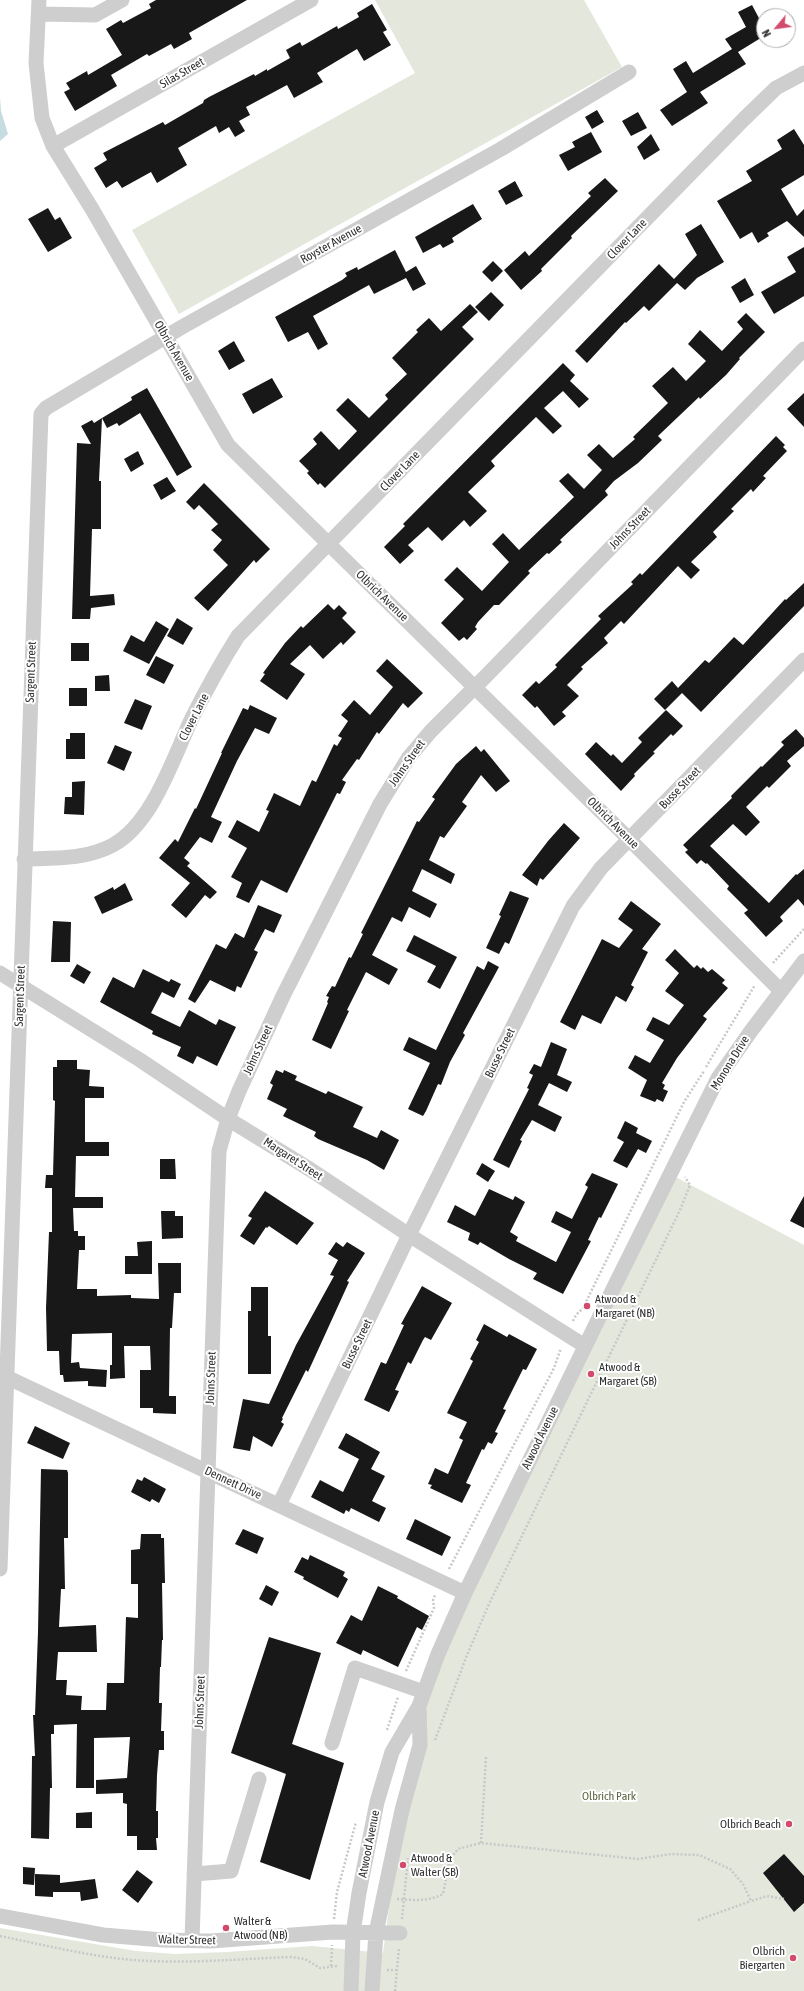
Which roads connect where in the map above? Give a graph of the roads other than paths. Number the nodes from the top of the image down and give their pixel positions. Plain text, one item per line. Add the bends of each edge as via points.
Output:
1 (122, 0) edge
2 (311, 0) edge
3 (39, 7) edge
4 (629, 72) dead end
5 (804, 73) edge
6 (53, 146) junction
7 (166, 337) junction
8 (804, 349) edge
9 (39, 422) joint
10 (329, 544) junction
11 (804, 660) edge
12 (475, 688) junction
13 (629, 839) junction
14 (24, 859) junction
15 (804, 961) edge
16 (0, 973) edge
17 (20, 986) junction
18 (781, 991) junction
19 (228, 1119) junction
20 (670, 1174) joint
21 (409, 1235) junction
22 (585, 1346) junction
23 (3, 1375) edge
24 (207, 1470) junction
25 (279, 1505) junction
26 (0, 1569) edge
27 (465, 1593) junction
28 (421, 1699) junction
29 (332, 1742) dead end
30 (259, 1779) dead end
31 (194, 1874) junction
32 (0, 1916) edge
33 (353, 1933) junction
34 (376, 1933) junction
35 (400, 1934) road end
36 (192, 1940) junction
37 (351, 1991) edge
38 (372, 1991) edge

1 - 3 street via 95,15
2 - 6 street, Silas Street
3 - 6 street, Olbrich Avenue via 36,64 42,118
4 - 7 street, Royster Avenue via 501,149
5 - 10 street, Clover Lane via 776,88 744,119
6 - 7 street, Olbrich Avenue
7 - 9 street, Royster Avenue via 46,408
7 - 10 street, Olbrich Avenue via 228,445
8 - 12 street, Johns Street
9 - 14 street, Sargent Street
10 - 12 street, Olbrich Avenue
10 - 14 street, Clover Lane via 238,636 193,718 152,804 133,827 118,841 91,854 67,858
11 - 13 street, Busse Street
12 - 13 street, Olbrich Avenue
12 - 19 street, Johns Street via 426,736 409,757 380,804 283,996
13 - 18 street, Olbrich Avenue
13 - 21 street, Busse Street via 601,868 573,906
14 - 17 street, Sargent Street
15 - 18 street, Monona Drive
16 - 17 street, Margaret Street
17 - 19 street, Margaret Street via 140,1060
17 - 23 street, Sargent Street
18 - 20 street, Monona Drive via 718,1078
19 - 21 street, Margaret Street
19 - 24 street, Johns Street via 219,1151
20 - 22 street, Atwood Avenue
21 - 22 street, Margaret Street
21 - 25 street, Busse Street
22 - 27 street, Atwood Avenue
23 - 24 street, Dennett Drive
23 - 26 street, Sargent Street
24 - 25 street, Dennett Drive
24 - 31 street, Johns Street
25 - 27 street, Dennett Drive
27 - 28 street, Atwood Avenue
28 - 29 street via 356,1668
28 - 33 street, Atwood Avenue via 392,1752 377,1802
28 - 34 street, Atwood Avenue via 420,1745 402,1810
30 - 31 street via 231,1870
31 - 36 street, Johns Street
32 - 36 street, Walter Street via 127,1938
33 - 34 street, Walter Street
33 - 36 street, Walter Street
33 - 37 street, Atwood Avenue
34 - 35 street, Walter Street
34 - 38 street, Atwood Avenue

